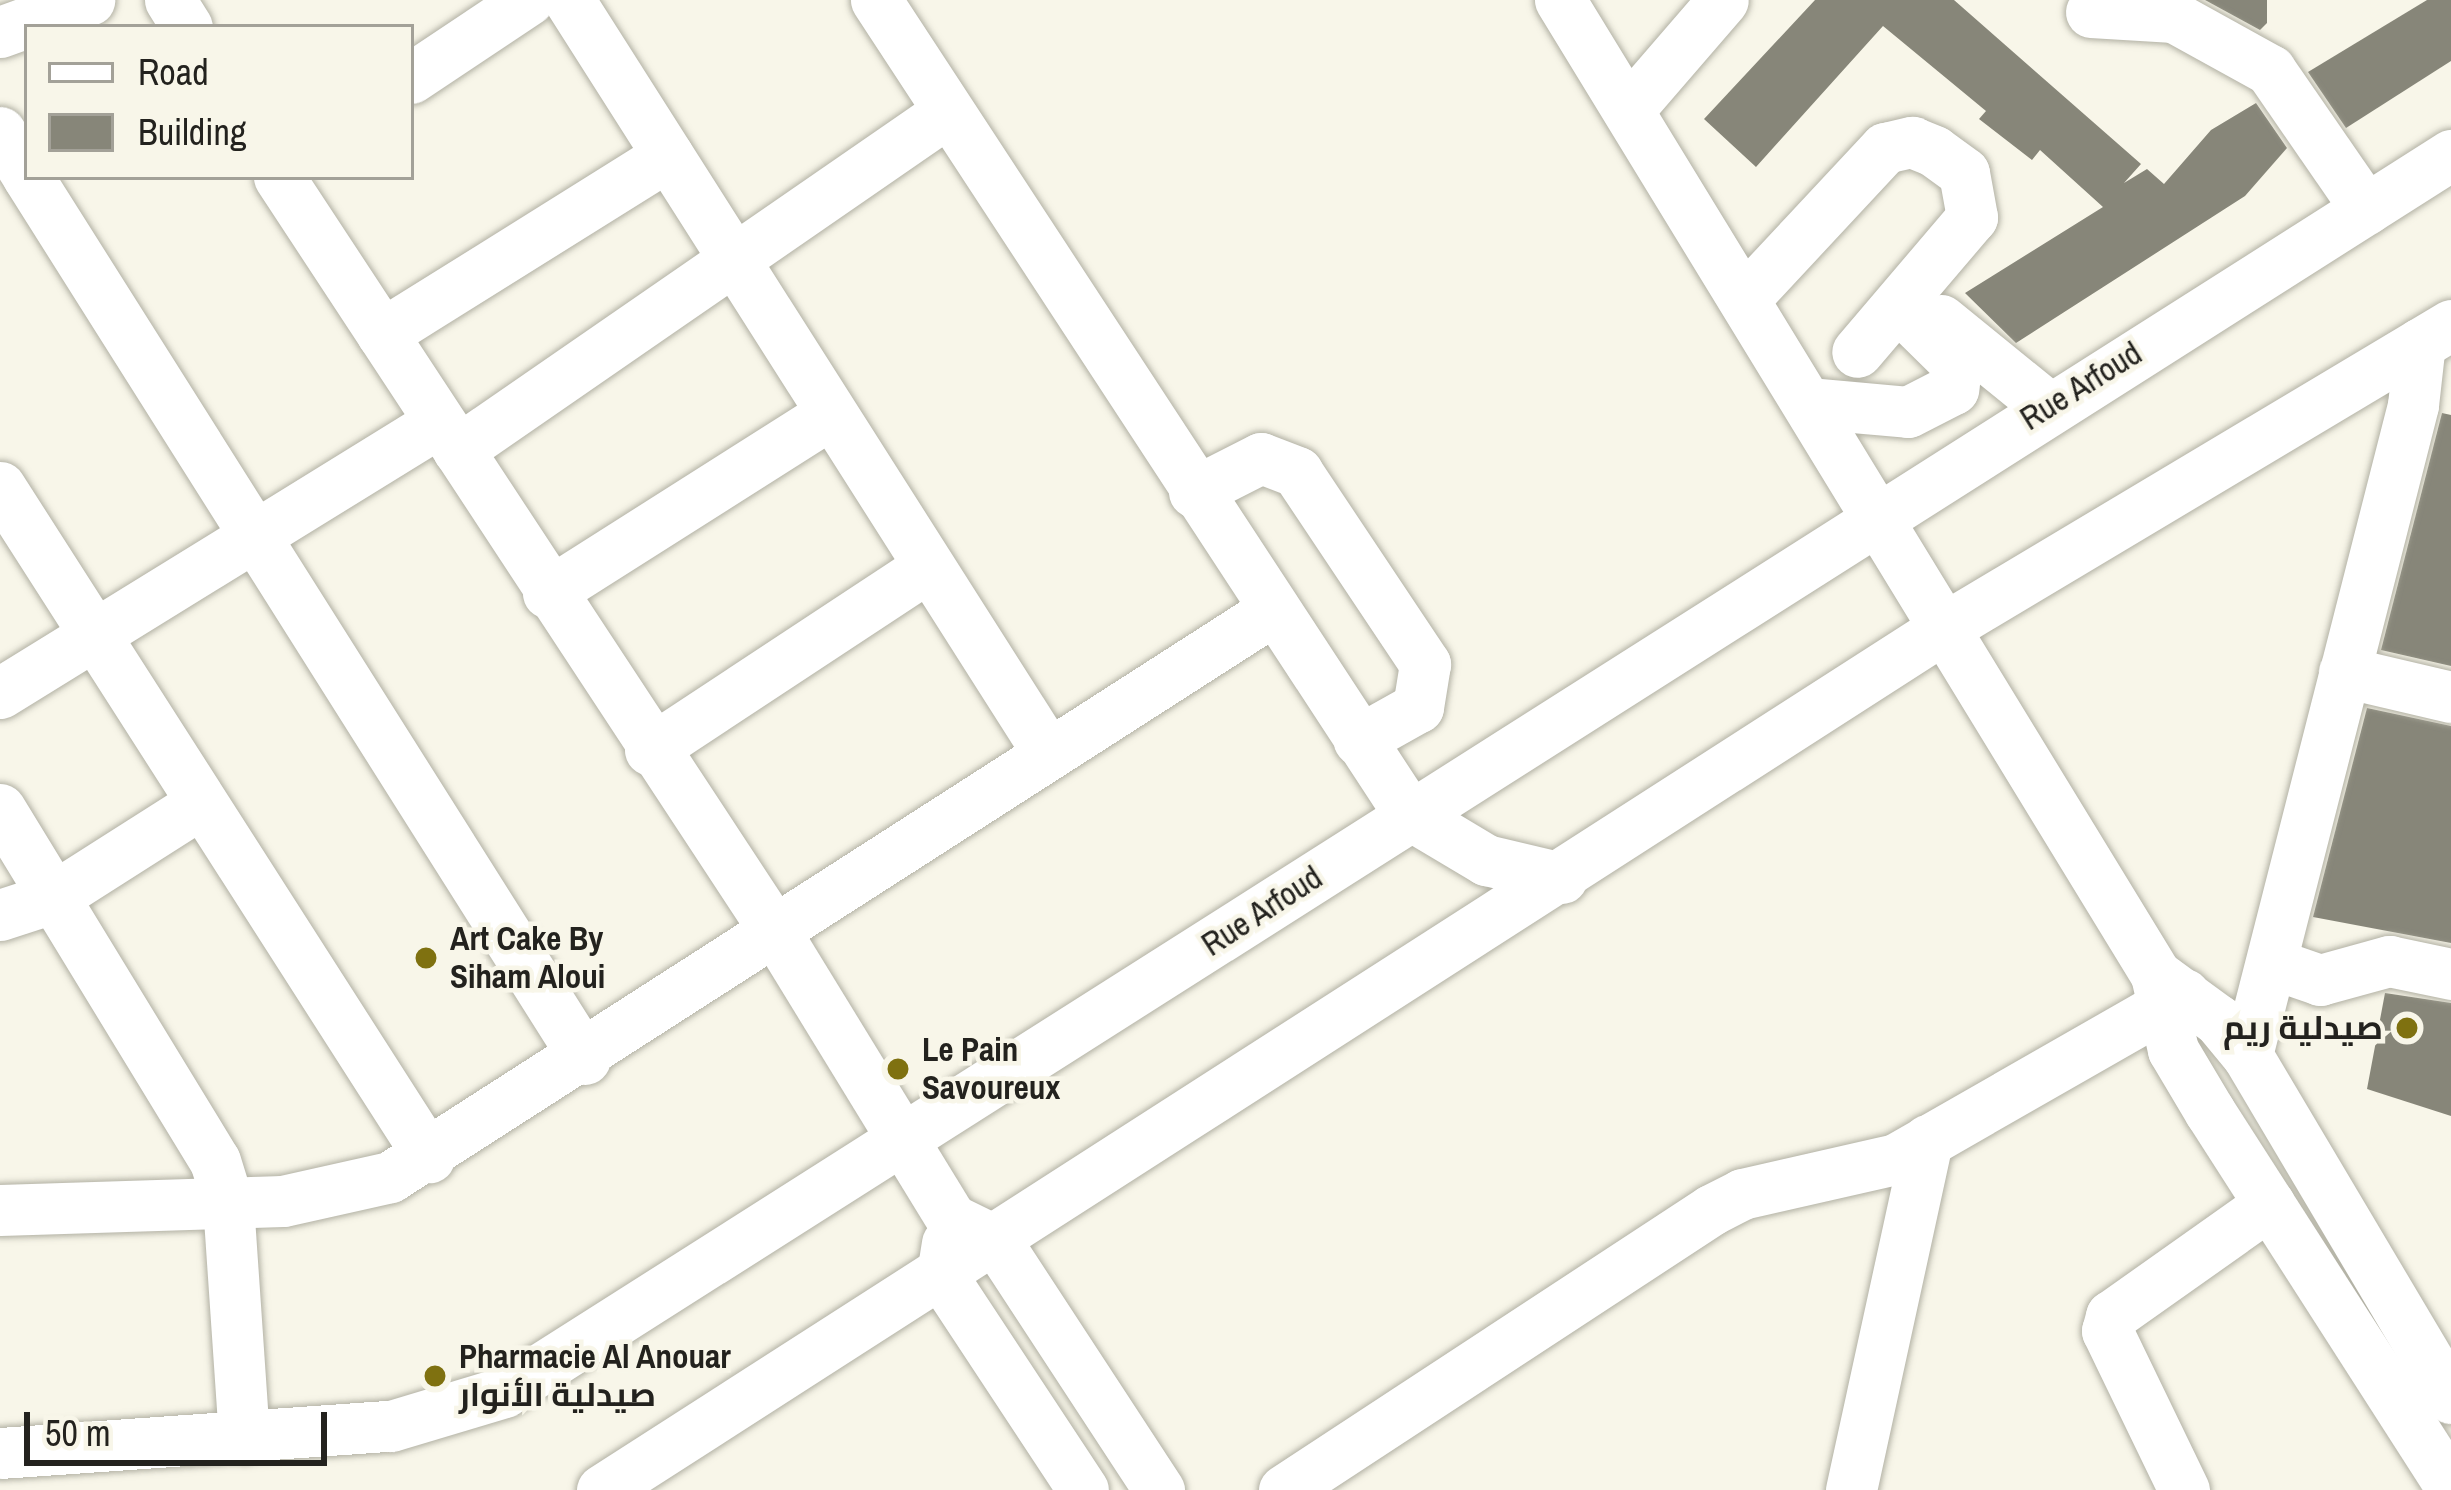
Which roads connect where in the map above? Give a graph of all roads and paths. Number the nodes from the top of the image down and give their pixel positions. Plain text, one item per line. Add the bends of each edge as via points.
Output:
1 (89, 0) edge
2 (528, 0) edge
3 (568, 0) edge
4 (875, 0) edge
5 (1723, 0) edge
6 (1564, 2) edge
7 (2091, 12) dead end
8 (0, 32) edge
9 (414, 76) edge
10 (1628, 110) junction
11 (946, 113) junction
12 (0, 132) edge
13 (668, 154) junction
14 (2451, 155) edge
15 (24, 170) edge
16 (31, 180) edge
17 (281, 180) edge
18 (2366, 209) junction
19 (734, 265) junction
20 (1744, 298) junction
21 (1904, 299) junction
22 (382, 334) junction
23 (2436, 334) edge
24 (1857, 352) dead end
25 (1808, 403) junction
26 (2048, 407) junction
27 (2432, 412) edge
28 (827, 416) junction
29 (448, 436) junction
30 (0, 487) edge
31 (1194, 492) junction
32 (1877, 514) junction
33 (254, 537) junction
34 (924, 569) junction
35 (548, 593) junction
36 (1272, 611) junction
37 (1949, 626) junction
38 (96, 637) junction
39 (2344, 672) junction
40 (0, 693) edge
41 (2451, 698) edge
42 (1359, 740) junction
43 (650, 750) junction
44 (1048, 753) junction
45 (201, 803) junction
46 (0, 809) edge
47 (1409, 814) junction
48 (1562, 878) junction
49 (52, 898) junction
50 (0, 915) edge
51 (776, 933) junction
52 (2271, 963) junction
53 (2451, 974) edge
54 (2168, 992) junction
55 (2247, 1055) junction
56 (585, 1059) junction
57 (905, 1136) junction
58 (1927, 1140) junction
59 (429, 1157) junction
60 (228, 1203) junction
61 (2270, 1204) junction
62 (0, 1210) edge
63 (973, 1230) junction
64 (942, 1276) junction
65 (2451, 1398) edge
66 (244, 1437) junction
67 (0, 1453) edge
68 (1070, 1486) edge
69 (2451, 1487) edge
70 (602, 1490) edge
71 (1159, 1490) edge
72 (1284, 1490) edge
73 (1851, 1490) edge
74 (2185, 1490) edge

1 - 8 street
2 - 9 street
3 - 13 street
4 - 11 street
5 - 10 street
6 - 10 street
7 - 18 street via 2174,17 2270,70
10 - 20 street
11 - 19 street
11 - 31 street
12 - 15 street
13 - 19 street
13 - 22 street
14 - 18 street, Rue Arfoud
16 - 33 street
17 - 22 street
18 - 26 street, Rue Arfoud
19 - 28 street
19 - 29 street
20 - 21 street via 1885,148 1912,142 1964,173 1975,193 1972,217
20 - 25 street
21 - 24 street
21 - 25 street via 1957,364 1953,389 1908,412
21 - 26 street
22 - 29 street
23 - 27 street
23 - 37 street
25 - 32 street
26 - 32 street, Rue Arfoud
27 - 39 street
28 - 34 street
28 - 35 street
29 - 33 street
29 - 35 street
30 - 38 street
31 - 36 street
31 - 42 street via 1261,458 1297,472 1429,681 1418,707
32 - 37 street
32 - 47 street, Rue Arfoud
33 - 38 street
33 - 56 street
34 - 43 street
34 - 44 street
35 - 43 street
36 - 42 street
36 - 44 street
37 - 48 street
37 - 54 street
38 - 40 street
38 - 45 street
39 - 41 street
39 - 52 street
42 - 47 street
43 - 51 street
44 - 51 street
45 - 49 street
45 - 59 street
46 - 49 street
47 - 48 street via 1486,860
47 - 57 street, Rue Arfoud
48 - 63 street
49 - 50 street
49 - 60 street via 215,1161
51 - 56 street
51 - 57 street
52 - 53 street via 2320,980 2389,961
52 - 55 street
54 - 55 street
54 - 58 street
54 - 61 street via 2174,1050
55 - 65 street
56 - 59 street
57 - 63 street
57 - 66 street, Rue Arfoud via 504,1392 431,1420
58 - 72 street via 1870,1170 1742,1194 1711,1210
58 - 73 street
59 - 60 street via 326,1197
60 - 62 street
60 - 66 street
61 - 69 street
61 - 74 street via 2111,1316 2107,1330
63 - 64 street
63 - 71 street
64 - 68 street
64 - 70 street
66 - 67 street, Rue Arfoud

